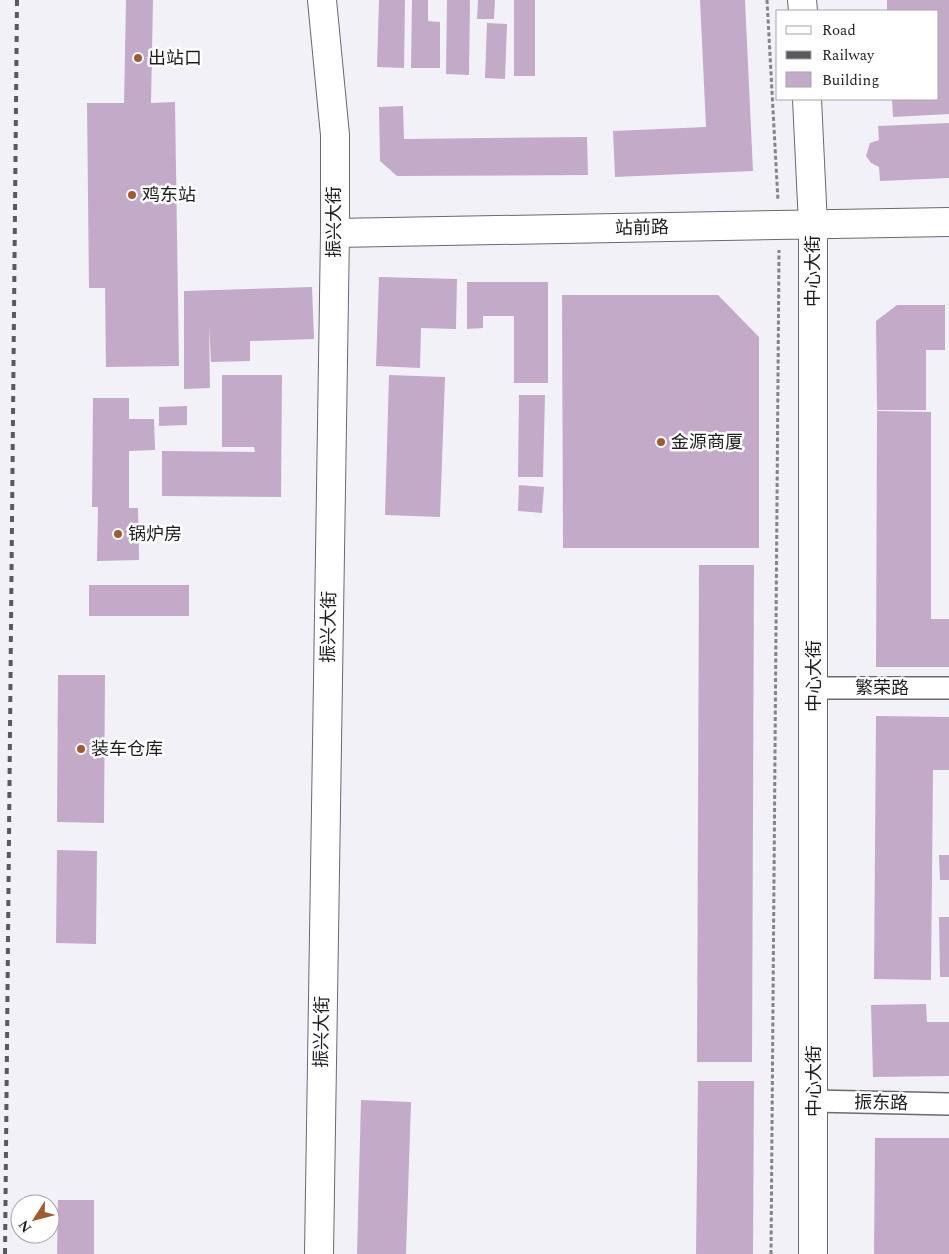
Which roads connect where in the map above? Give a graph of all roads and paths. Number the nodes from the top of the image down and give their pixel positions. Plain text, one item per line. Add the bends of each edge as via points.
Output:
1 (322, 0) edge
2 (767, 0) edge
3 (807, 100) edge
4 (949, 222) edge
5 (813, 225) junction
6 (779, 226) junction
7 (335, 233) junction
8 (814, 688) junction
9 (949, 688) edge
10 (814, 1101) junction
11 (949, 1104) edge
12 (319, 1254) edge
13 (771, 1254) edge
14 (813, 1254) edge

1 - 7 street, 振兴大街 via 335,134
2 - 6 path
3 - 5 street, 中心大街
4 - 5 street, 站前路
5 - 6 street, 站前路
5 - 8 street, 中心大街
6 - 7 street, 站前路
6 - 13 path
7 - 12 street, 振兴大街
8 - 9 street, 繁荣路
8 - 10 street, 中心大街
10 - 11 street, 振东路
10 - 14 street, 中心大街

